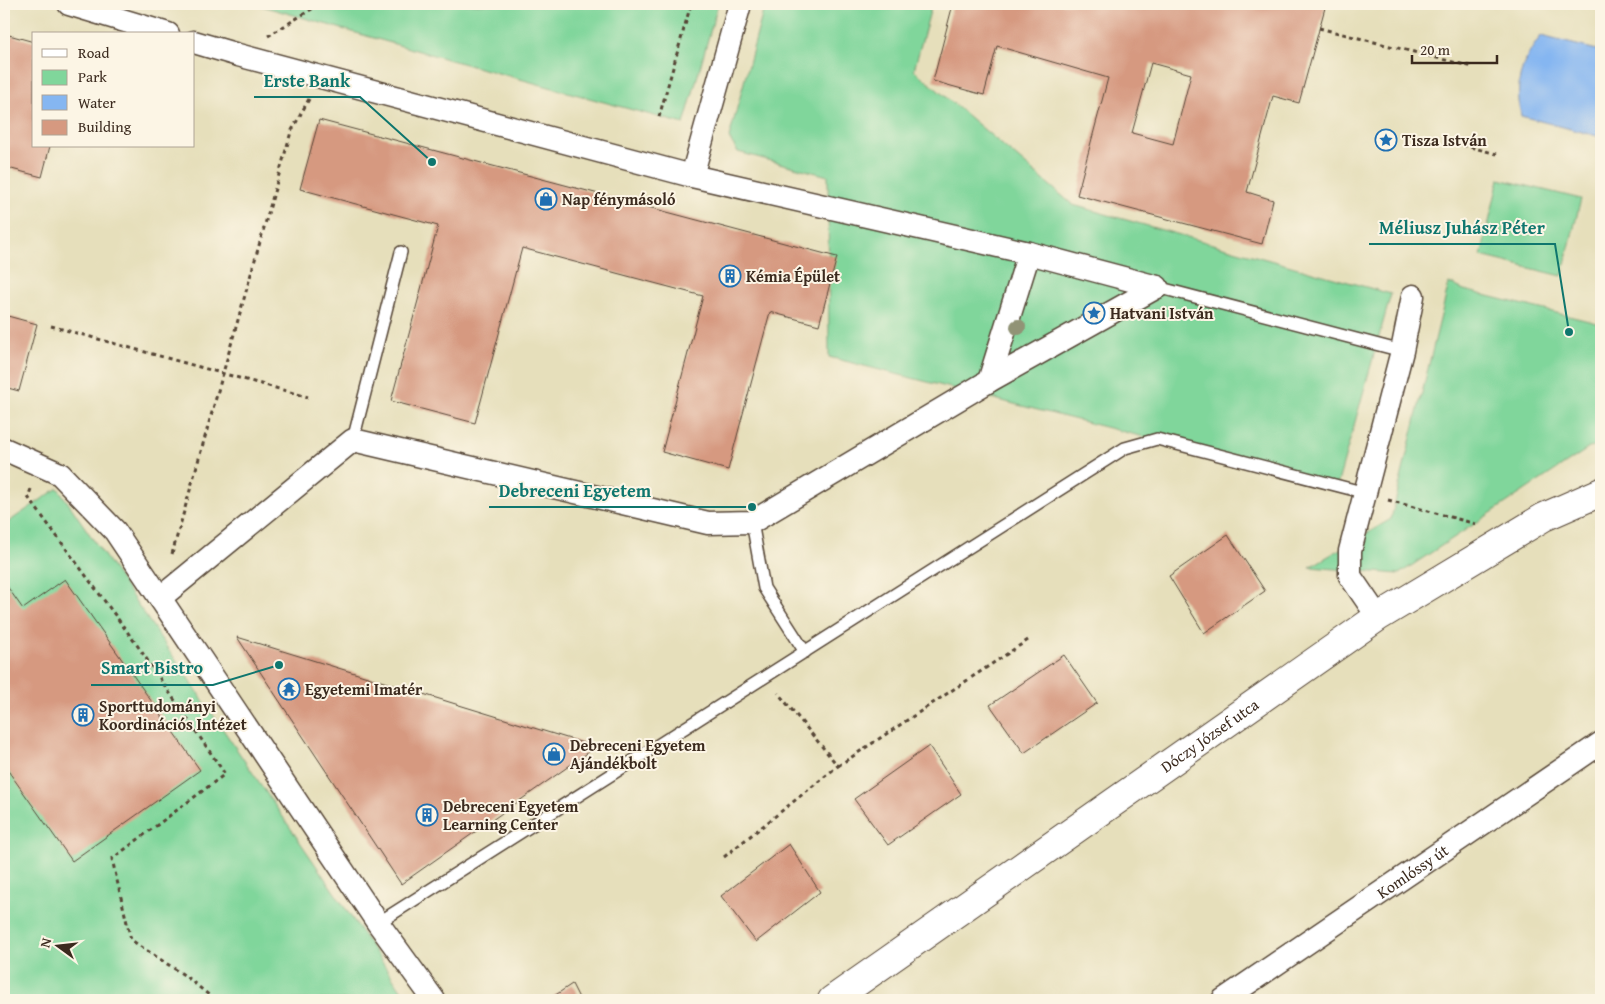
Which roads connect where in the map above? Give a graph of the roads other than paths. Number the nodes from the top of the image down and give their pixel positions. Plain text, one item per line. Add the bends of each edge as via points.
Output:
1 (69, 4) edge
2 (740, 4) edge
3 (161, 32) edge
4 (195, 42) edge
5 (692, 176) junction
6 (402, 252) dead end
7 (1029, 253) junction
8 (1157, 287) junction
9 (1413, 296) dead end
10 (1402, 351) junction
11 (990, 381) junction
12 (353, 440) junction
13 (4, 449) edge
14 (1601, 492) edge
15 (1366, 493) junction
16 (752, 522) junction
17 (160, 598) junction
18 (1378, 617) junction
19 (805, 652) junction
20 (1601, 743) edge
21 (378, 923) junction
22 (434, 1000) edge
23 (832, 1000) edge
24 (1223, 1000) edge

1 - 3 street
2 - 5 street
4 - 5 street
5 - 7 street
6 - 12 lane
7 - 8 street
7 - 11 street
8 - 10 lane
8 - 11 street
9 - 10 street
10 - 15 street
11 - 16 street
12 - 16 street via 708,523
12 - 17 street
13 - 17 street via 60,474 115,531
14 - 18 street, Dóczy József utca via 1544,518
15 - 18 street via 1350,551 1350,576
15 - 19 lane via 1156,439 1125,448
16 - 19 lane via 764,588
17 - 21 street
18 - 23 street, Dóczy József utca
19 - 21 lane
20 - 24 street, Komlóssy út
21 - 22 street

